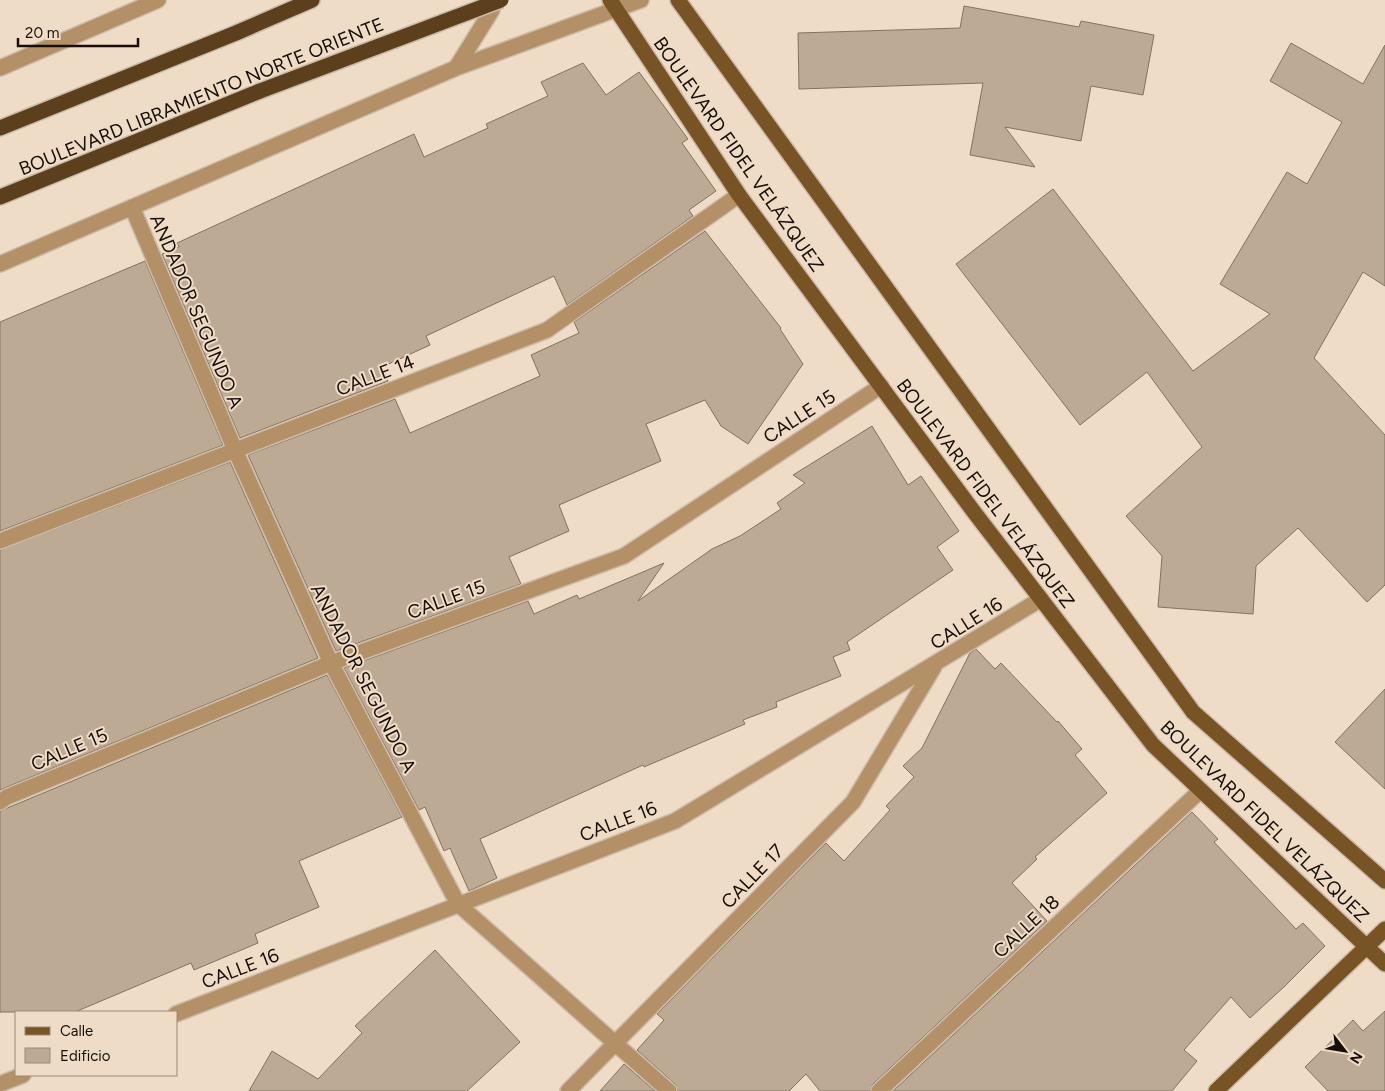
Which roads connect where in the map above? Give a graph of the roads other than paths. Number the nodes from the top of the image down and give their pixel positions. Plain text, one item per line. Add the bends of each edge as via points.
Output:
1 (158, 0) edge
2 (312, 0) edge
3 (491, 0) edge
4 (501, 0) edge
5 (641, 0) edge
6 (678, 0) edge
7 (613, 5) edge
8 (0, 68) edge
9 (456, 68) junction
10 (0, 128) edge
11 (738, 195) junction
12 (0, 197) edge
13 (132, 208) junction
14 (0, 264) edge
15 (881, 386) junction
16 (235, 450) junction
17 (0, 541) edge
18 (1041, 599) junction
19 (331, 662) junction
20 (935, 665) junction
21 (1200, 790) junction
22 (0, 802) edge
23 (1385, 881) edge
24 (458, 904) junction
25 (1385, 929) edge
26 (1367, 947) junction
27 (1385, 964) edge
28 (178, 1013) edge
29 (615, 1045) junction
30 (20, 1076) edge
31 (0, 1084) edge
32 (568, 1091) edge
33 (669, 1091) edge
34 (879, 1091) edge
35 (1216, 1091) edge

1 - 8 street
2 - 10 highway
3 - 9 street via 492,10
4 - 12 highway, BOULEVARD LIBRAMIENTO NORTE ORIENTE, bridge via 260,92
5 - 7 street
6 - 23 main road, BOULEVARD FIDEL VELÁZQUEZ via 1193,712
7 - 9 street
7 - 11 main road, BOULEVARD FIDEL VELÁZQUEZ
9 - 13 street
11 - 15 main road, BOULEVARD FIDEL VELÁZQUEZ
11 - 16 street, CALLE 14 via 547,330
13 - 14 street
13 - 16 street, ANDADOR SEGUNDO A
15 - 18 main road, BOULEVARD FIDEL VELÁZQUEZ
15 - 19 street, CALLE 15 via 624,556
16 - 17 street, CALLE 14
16 - 19 street, ANDADOR SEGUNDO A
18 - 20 street, CALLE 16
18 - 21 main road, BOULEVARD FIDEL VELÁZQUEZ via 1153,745
19 - 22 street, CALLE 15
19 - 24 street, ANDADOR SEGUNDO A
20 - 24 street, CALLE 16 via 675,821
20 - 29 street, CALLE 17 via 853,802
21 - 26 main road, BOULEVARD FIDEL VELÁZQUEZ
21 - 34 street, CALLE 18
24 - 28 street, CALLE 16
24 - 29 street, ANDADOR SEGUNDO A
25 - 26 main road
26 - 27 main road, BOULEVARD FIDEL VELÁZQUEZ
26 - 35 main road
29 - 32 street, CALLE 17
29 - 33 street, ANDADOR SEGUNDO A
30 - 31 street

